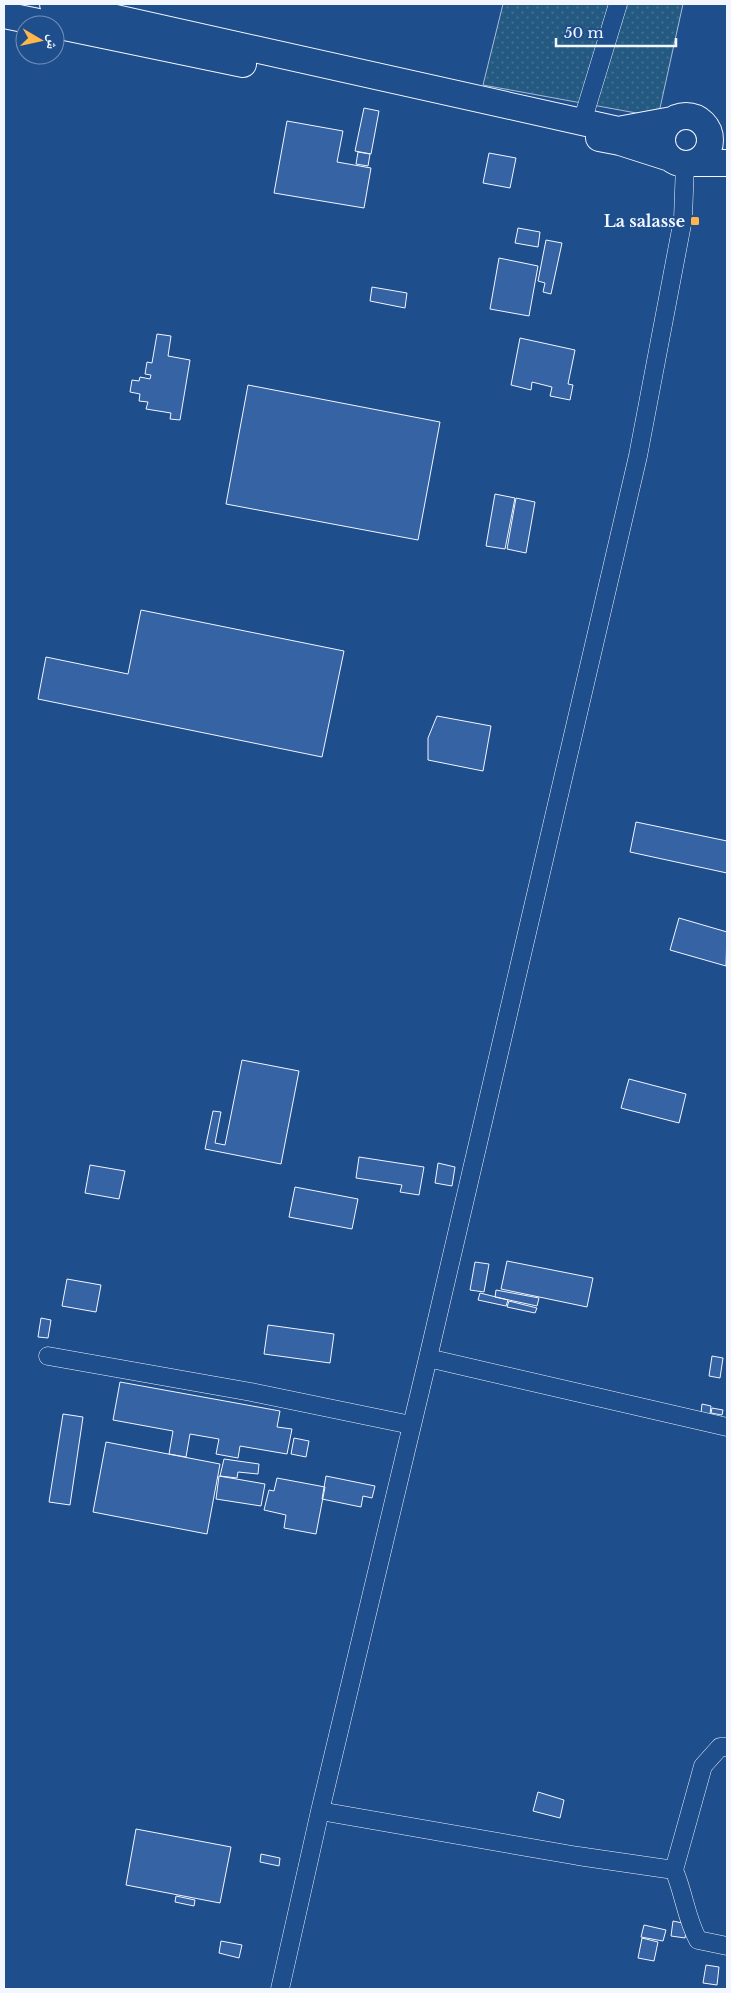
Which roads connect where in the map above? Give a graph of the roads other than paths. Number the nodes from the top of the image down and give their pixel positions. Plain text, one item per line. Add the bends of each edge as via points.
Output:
1 (53, 4) edge
2 (618, 4) edge
3 (65, 27) edge
4 (672, 120) junction
5 (582, 122) junction
6 (703, 122) junction
7 (727, 132) edge
8 (683, 161) junction
9 (727, 163) edge
10 (48, 1356) dead end
11 (428, 1358) junction
12 (411, 1425) junction
13 (727, 1427) edge
14 (727, 1747) edge
15 (320, 1811) junction
16 (674, 1870) junction
17 (727, 1946) edge
18 (280, 1989) edge

1 - 5 highway
2 - 5 street
3 - 8 highway via 620,142
4 - 5 highway via 618,130
4 - 6 highway via 689,116
4 - 8 highway via 664,134 665,150
6 - 7 highway
6 - 8 highway via 708,129 710,145 701,159
8 - 9 highway
8 - 11 street via 683,219 638,456
10 - 12 street via 251,1392
11 - 12 street
11 - 13 street
12 - 15 street
14 - 16 street via 720,1747 703,1766
15 - 16 street
15 - 18 street
16 - 17 street via 690,1925 698,1940

